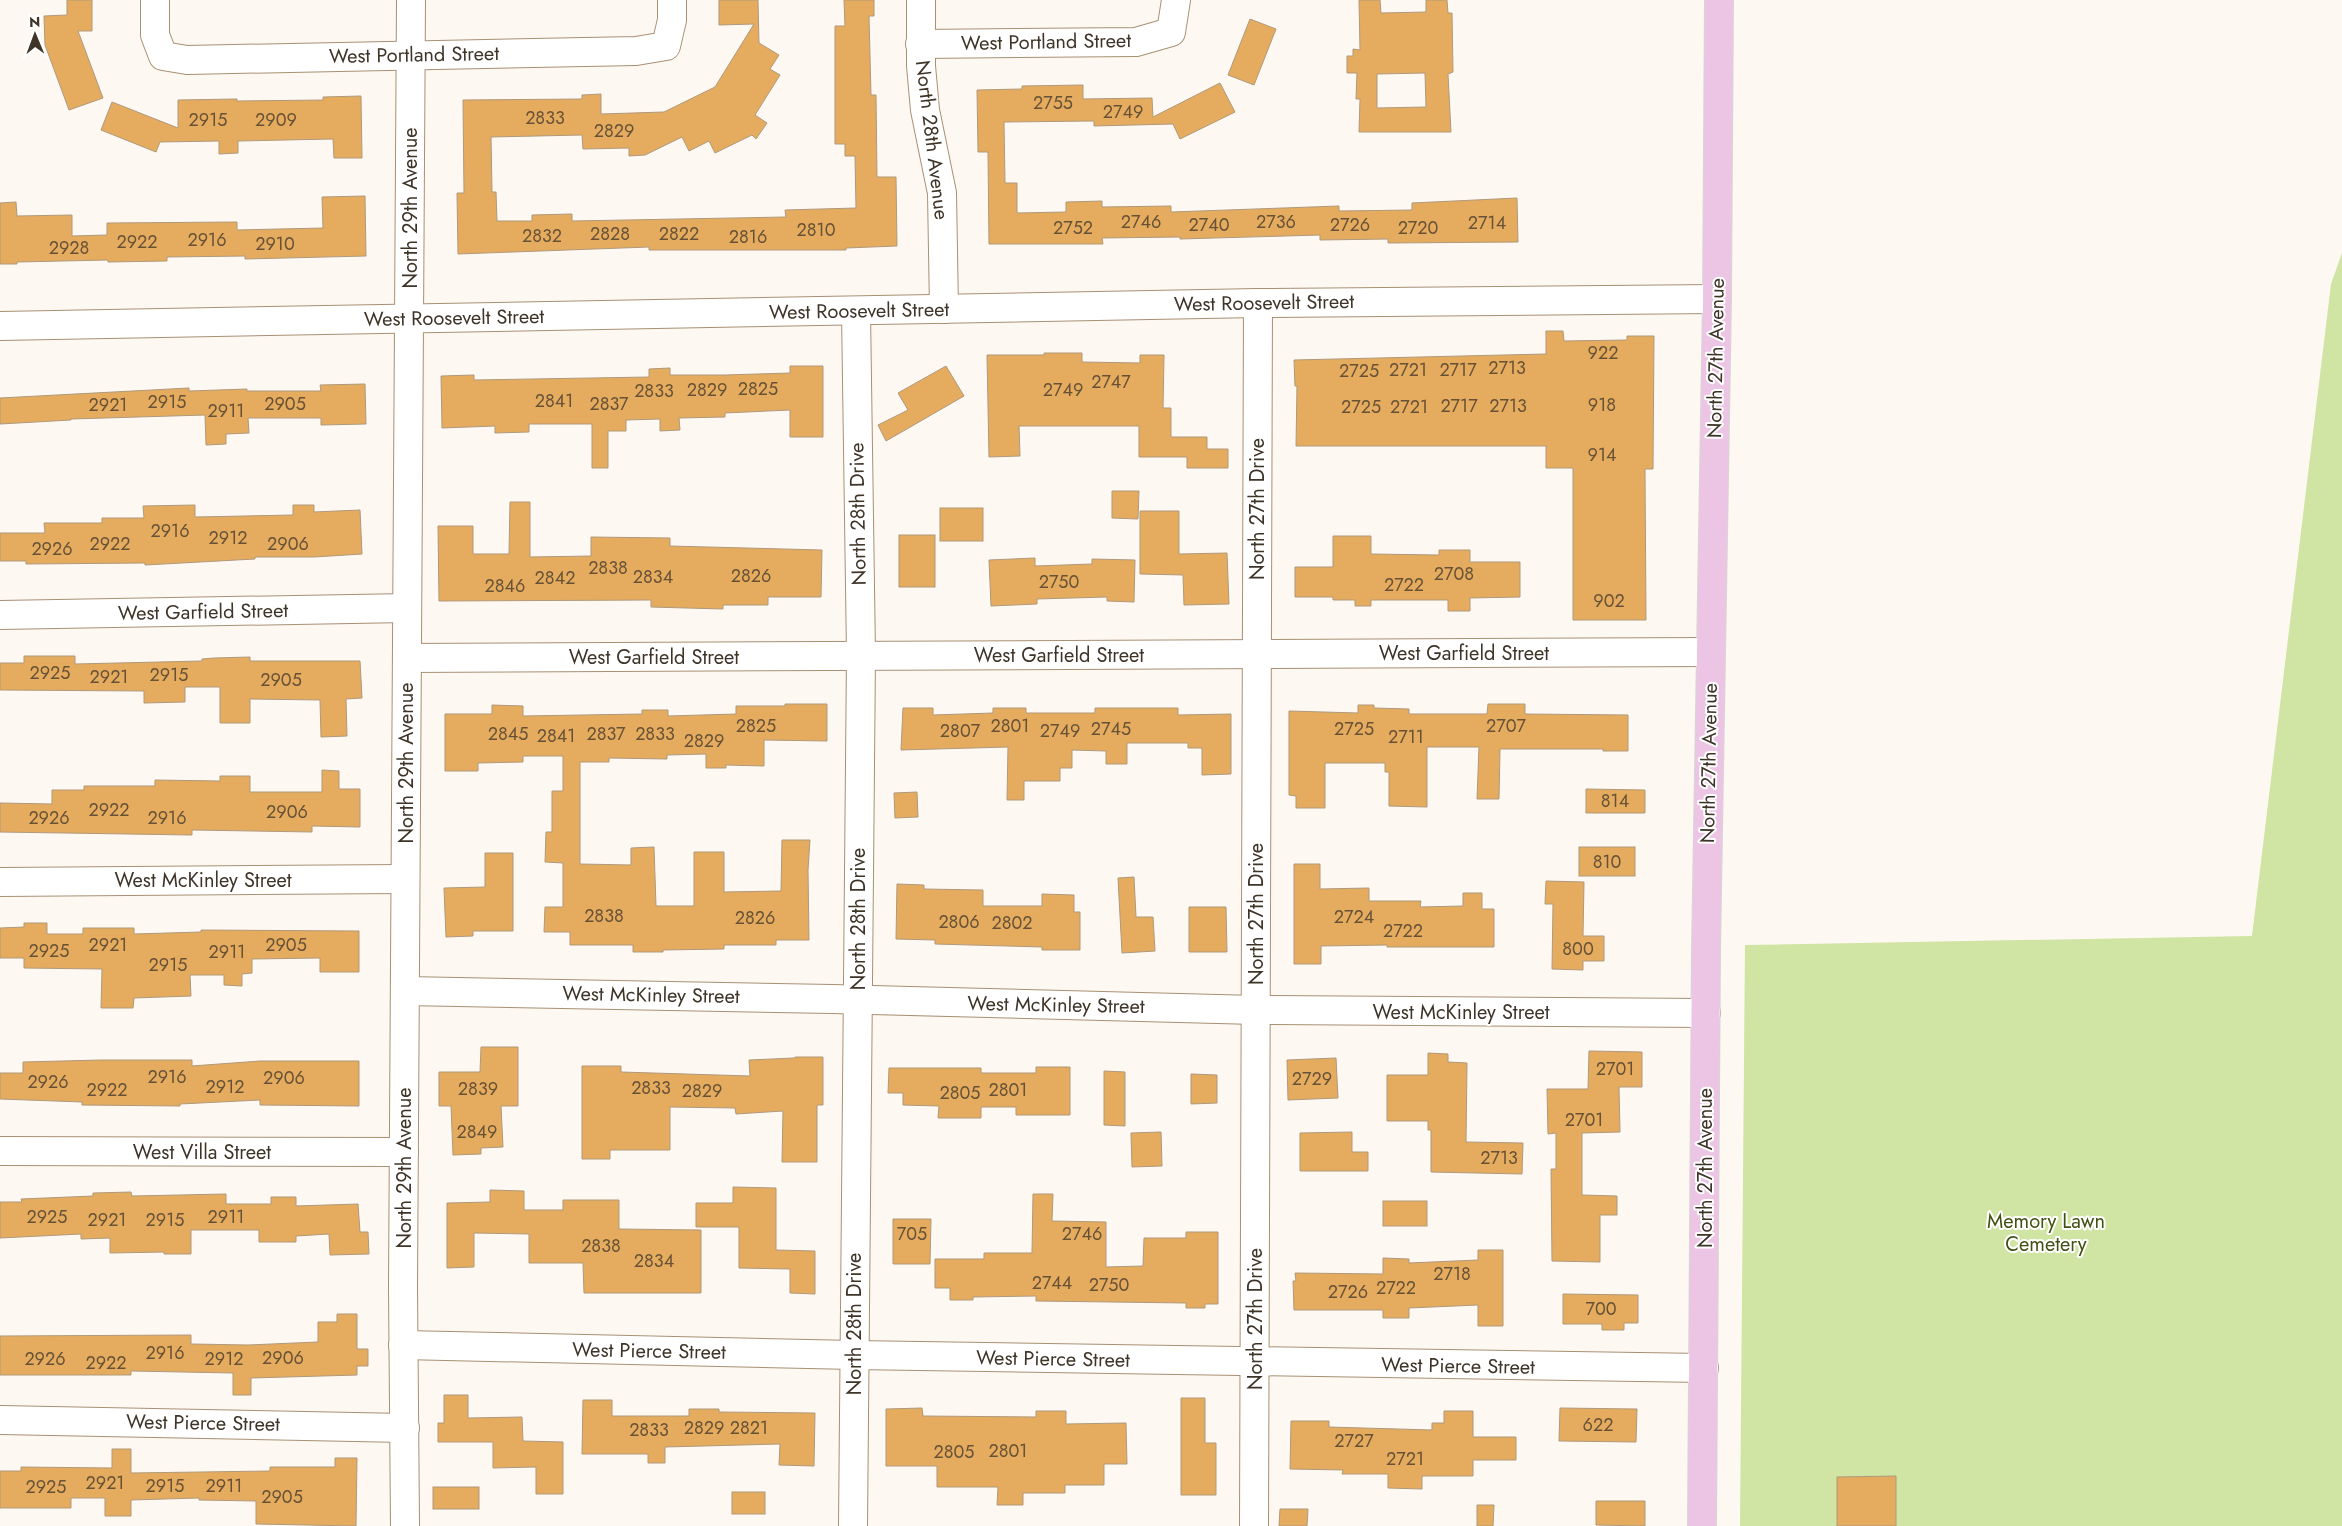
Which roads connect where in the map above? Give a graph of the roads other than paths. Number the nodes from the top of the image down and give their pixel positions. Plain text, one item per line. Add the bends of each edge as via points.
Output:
1 (155, 0) edge
2 (411, 0) edge
3 (672, 0) edge
4 (921, 0) edge
5 (1176, 0) edge
6 (1718, 0) edge
7 (920, 44) junction
8 (411, 55) junction
9 (1717, 299) junction
10 (1258, 303) junction
11 (944, 309) junction
12 (856, 311) junction
13 (410, 319) junction
14 (0, 326) edge
15 (407, 608) junction
16 (0, 615) edge
17 (1711, 652) junction
18 (1256, 654) junction
19 (861, 655) junction
20 (407, 658) junction
21 (405, 879) junction
22 (0, 882) edge
23 (405, 991) junction
24 (858, 1000) junction
25 (1256, 1010) junction
26 (1706, 1013) junction
27 (0, 1151) edge
28 (404, 1152) junction
29 (403, 1345) junction
30 (854, 1355) junction
31 (1255, 1362) junction
32 (1704, 1368) junction
33 (0, 1420) edge
34 (405, 1428) junction
35 (405, 1526) edge
36 (853, 1526) edge
37 (1254, 1526) edge
38 (1702, 1526) edge

1 - 8 street, West Portland Street via 155,36 163,56 187,60
2 - 8 street, North 29th Avenue
3 - 8 street, West Portland Street via 672,20 666,46 636,51
4 - 7 street, North 28th Avenue
5 - 7 street, West Portland Street via 1171,32 1136,42
6 - 9 main road, North 27th Avenue
7 - 11 street, North 28th Avenue via 924,110 942,193
8 - 13 street, North 29th Avenue
9 - 10 street, West Roosevelt Street
9 - 17 main road, North 27th Avenue
10 - 11 street, West Roosevelt Street
10 - 18 street, North 27th Drive
11 - 12 street, West Roosevelt Street
12 - 13 street, West Roosevelt Street
12 - 19 street, North 28th Drive
13 - 14 street, West Roosevelt Street
13 - 15 street, North 29th Avenue
15 - 16 street, West Garfield Street
15 - 20 street, North 29th Avenue
17 - 18 street, West Garfield Street
17 - 26 main road, North 27th Avenue
18 - 19 street, West Garfield Street
18 - 25 street, North 27th Drive
19 - 20 street, West Garfield Street
19 - 24 street, North 28th Drive
20 - 21 street, North 29th Avenue
21 - 22 street, West McKinley Street
21 - 23 street, North 29th Avenue
23 - 24 street, West McKinley Street
23 - 28 street, North 29th Avenue
24 - 25 street, West McKinley Street
24 - 30 street, North 28th Drive
25 - 26 street, West McKinley Street
25 - 31 street, North 27th Drive
26 - 32 main road, North 27th Avenue
27 - 28 street, West Villa Street
28 - 29 street, North 29th Avenue
29 - 30 street, West Pierce Street
29 - 34 street, North 29th Avenue
30 - 31 street, West Pierce Street
30 - 36 street, North 28th Drive
31 - 32 street, West Pierce Street
31 - 37 street, North 27th Drive
32 - 38 main road, North 27th Avenue
33 - 34 street, West Pierce Street
34 - 35 street, North 29th Avenue

